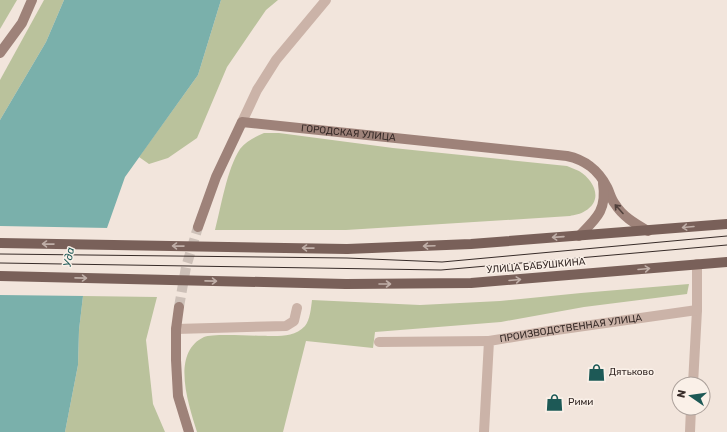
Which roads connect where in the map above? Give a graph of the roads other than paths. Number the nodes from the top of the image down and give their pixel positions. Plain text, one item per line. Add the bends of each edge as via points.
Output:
1 (32, 0) edge
2 (326, 0) edge
3 (0, 53) edge
4 (242, 122) junction
5 (602, 177) junction
6 (727, 224) edge
7 (198, 227) tunnel mouth
8 (648, 231) junction
9 (579, 236) junction
10 (0, 243) edge
11 (727, 262) edge
12 (697, 264) junction
13 (0, 276) edge
14 (179, 307) tunnel mouth
15 (297, 308) dead end
16 (696, 310) junction
17 (176, 329) junction
18 (489, 341) junction
19 (379, 342) dead end
20 (693, 376) edge
21 (691, 416) edge
22 (188, 432) edge
23 (484, 432) edge
24 (690, 432) edge

1 - 3 street via 22,23
2 - 4 street via 276,60 257,90
4 - 5 street, ГОРОДСКАЯ УЛИЦА via 567,156 584,161
4 - 7 street via 216,177
8 -> 5 street via 631,221 615,204
5 - 9 street via 604,193 599,215
6 -> 8 main road
8 - 9 main road
9 -> 10 main road, bridge via 346,249
11 - 12 main road, УЛИЦА БАБУШКИНА
13 -> 12 main road, УЛИЦА БАБУШКИНА, bridge via 346,284 471,283
12 - 16 street
14 - 17 street
15 - 17 street via 294,321 286,326
16 - 18 street, ПРОИЗВОДСТВЕННАЯ УЛИЦА
16 - 20 street
17 - 22 street via 178,396
18 - 19 street
18 - 23 street, ПРОИЗВОДСТВЕННАЯ УЛИЦА
21 - 24 street

